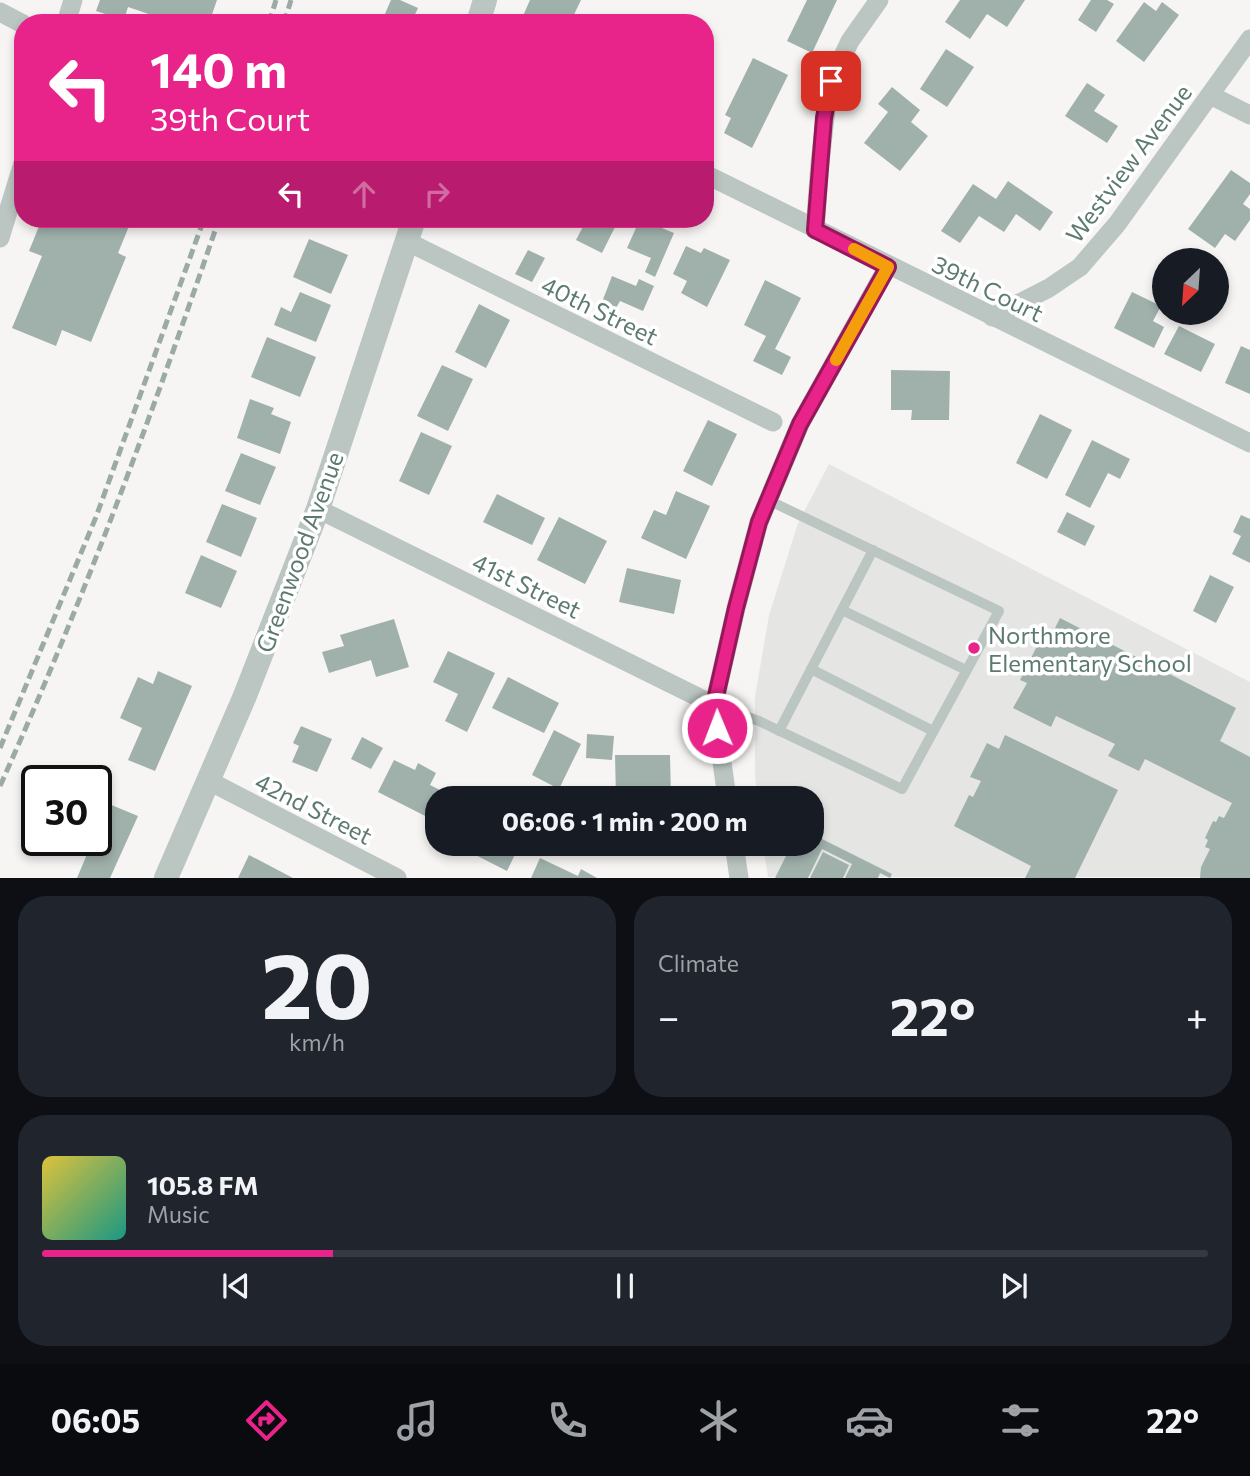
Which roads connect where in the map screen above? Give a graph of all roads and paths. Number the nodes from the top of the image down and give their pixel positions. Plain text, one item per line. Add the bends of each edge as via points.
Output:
1 (879, 0) edge
2 (1250, 39) edge
3 (1210, 95) junction
4 (1250, 115) edge
5 (714, 179) edge
6 (14, 192) edge
7 (410, 230) edge
8 (815, 230) junction
9 (0, 238) edge
10 (888, 267) junction
11 (992, 317) junction
12 (773, 422) dead end
13 (1250, 443) edge
14 (768, 500) junction
15 (318, 509) junction
16 (873, 550) junction
17 (842, 610) junction
18 (811, 669) junction
19 (966, 670) junction
20 (714, 705) junction
21 (779, 731) junction
22 (933, 731) junction
23 (209, 782) junction
24 (725, 786) edge
25 (736, 856) edge
26 (166, 877) edge
27 (397, 877) edge
28 (739, 877) edge

1 - 8 street via 850,41 831,81
2 - 3 street, Westview Avenue
3 - 4 street
3 - 11 street, Westview Avenue via 1117,224 1080,267
5 - 8 street, 39th Court
6 - 9 street
7 - 12 street, 40th Street
7 - 15 street, Greenwood Avenue
8 - 10 street, 39th Court
10 - 11 street, 39th Court
10 - 14 street via 800,424
11 - 13 street, 39th Court
14 - 16 lane
14 - 20 street
15 - 20 street, 41st Street
15 - 23 street, Greenwood Avenue
16 - 17 lane
16 - 19 lane via 999,611
17 - 18 lane
17 - 19 lane
18 - 21 lane
18 - 22 lane
19 - 22 lane
20 - 21 lane
20 - 24 street
21 - 22 lane via 902,789
23 - 26 street, Greenwood Avenue
23 - 27 street, 42nd Street
25 - 28 street

